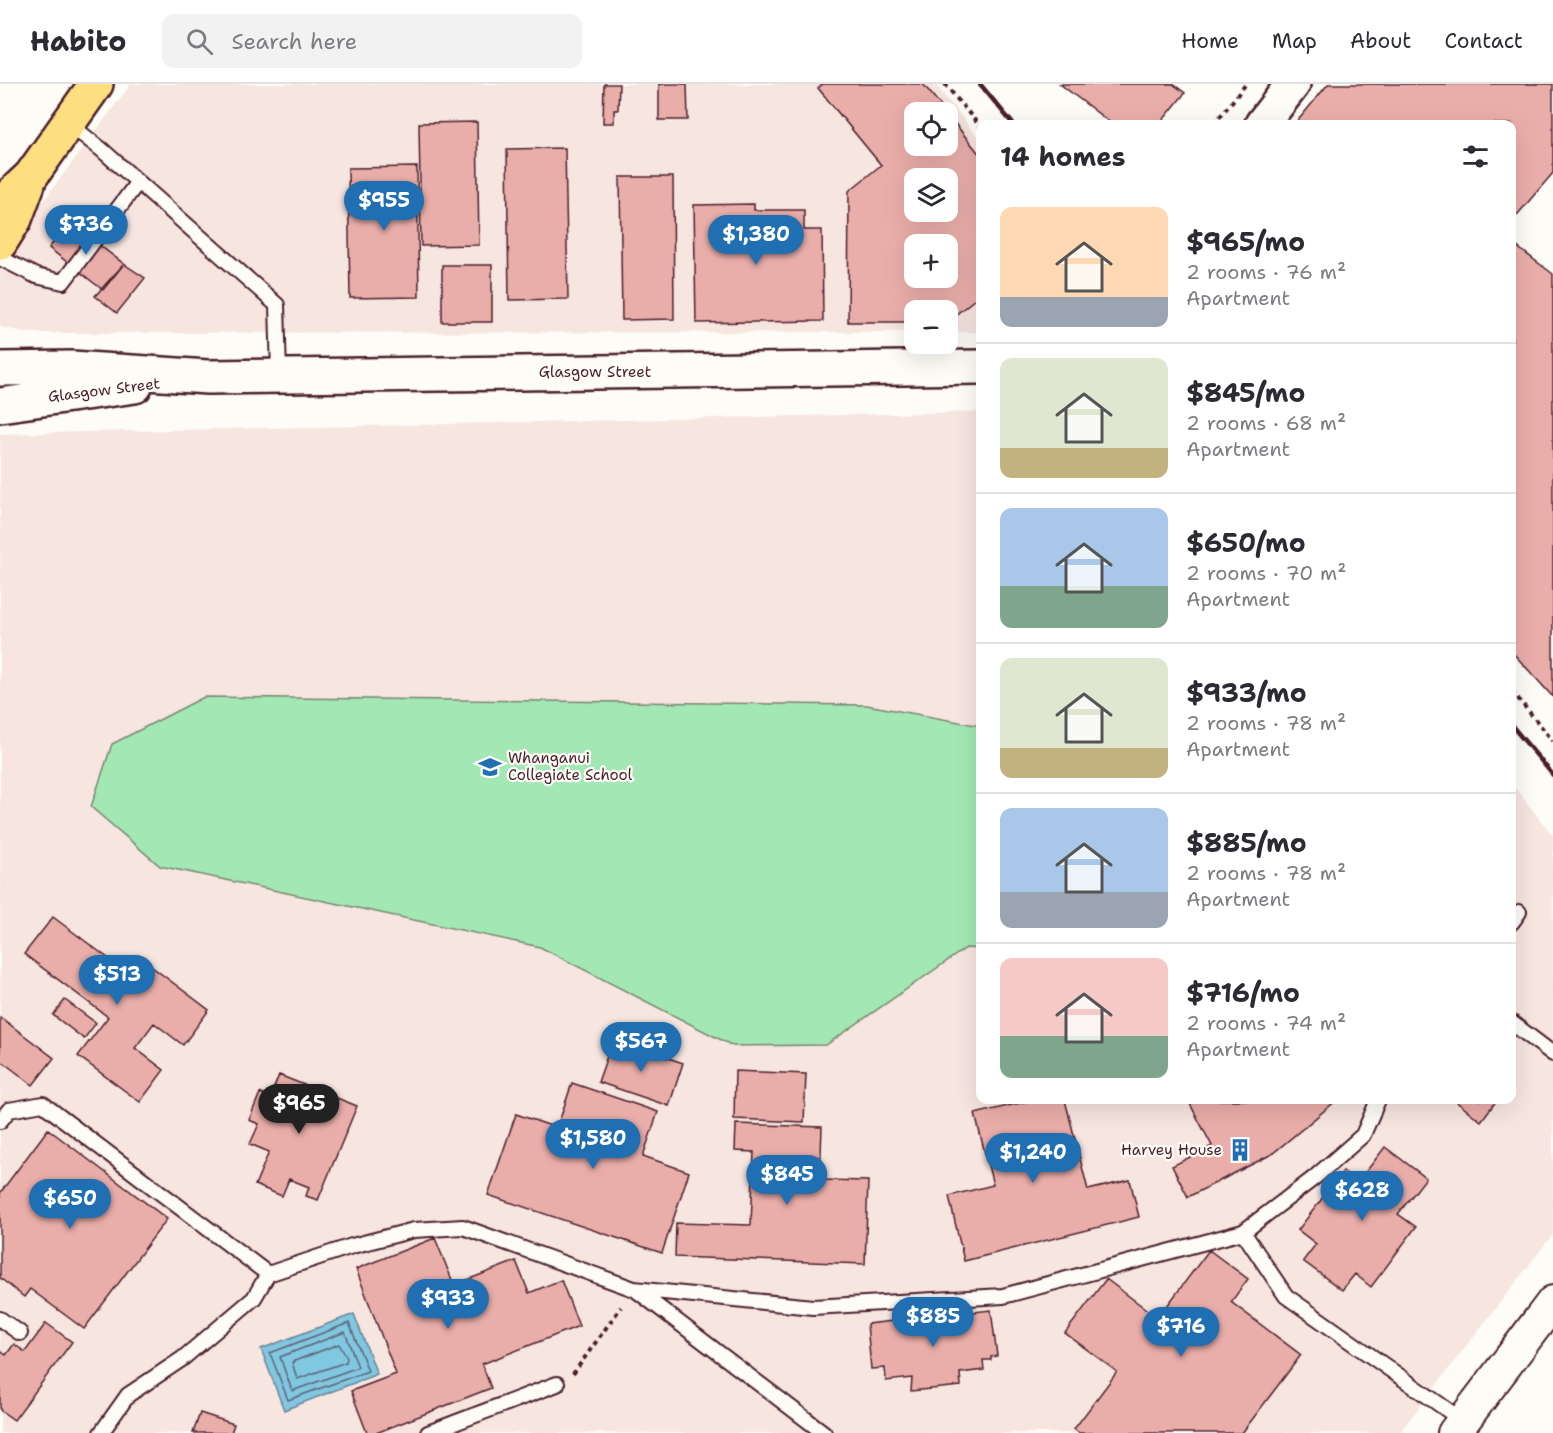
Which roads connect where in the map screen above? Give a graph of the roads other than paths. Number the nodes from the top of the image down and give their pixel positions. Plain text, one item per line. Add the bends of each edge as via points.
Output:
1 (96, 84) edge
2 (1293, 84) edge
3 (1265, 120) edge
4 (69, 124) junction
5 (31, 176) junction
6 (138, 182) junction
7 (0, 205) edge
8 (0, 243) edge
9 (0, 258) edge
10 (976, 367) edge
11 (0, 369) edge
12 (279, 374) junction
13 (208, 377) junction
14 (0, 405) edge
15 (1516, 1026) edge
16 (1553, 1054) edge
17 (1376, 1104) edge
18 (0, 1121) edge
19 (1244, 1232) junction
20 (268, 1274) junction
21 (634, 1289) junction
22 (1553, 1302) edge
23 (0, 1319) edge
24 (20, 1333) dead end
25 (557, 1384) road end
26 (1458, 1427) edge
27 (101, 1433) edge
28 (428, 1433) edge
29 (824, 1433) edge

1 - 4 highway
2 - 3 main road
4 - 5 highway
4 - 6 lane
5 - 7 highway
5 - 8 highway via 15,219
6 - 9 lane via 63,282 36,276
6 - 12 lane via 277,305
10 - 12 main road, Glasgow Street
11 - 13 main road, Glasgow Street via 71,368
12 - 13 main road, Glasgow Street
13 - 14 main road, Glasgow Street
15 - 16 lane
17 - 19 lane via 1363,1135
18 - 20 lane via 9,1110 44,1104
19 - 21 lane via 1003,1296 813,1307
19 - 26 lane via 1286,1296
20 - 21 lane via 414,1230 463,1227
20 - 27 lane via 254,1298 182,1359 128,1395
21 - 29 lane
22 - 26 street
23 - 24 lane
25 - 28 lane

